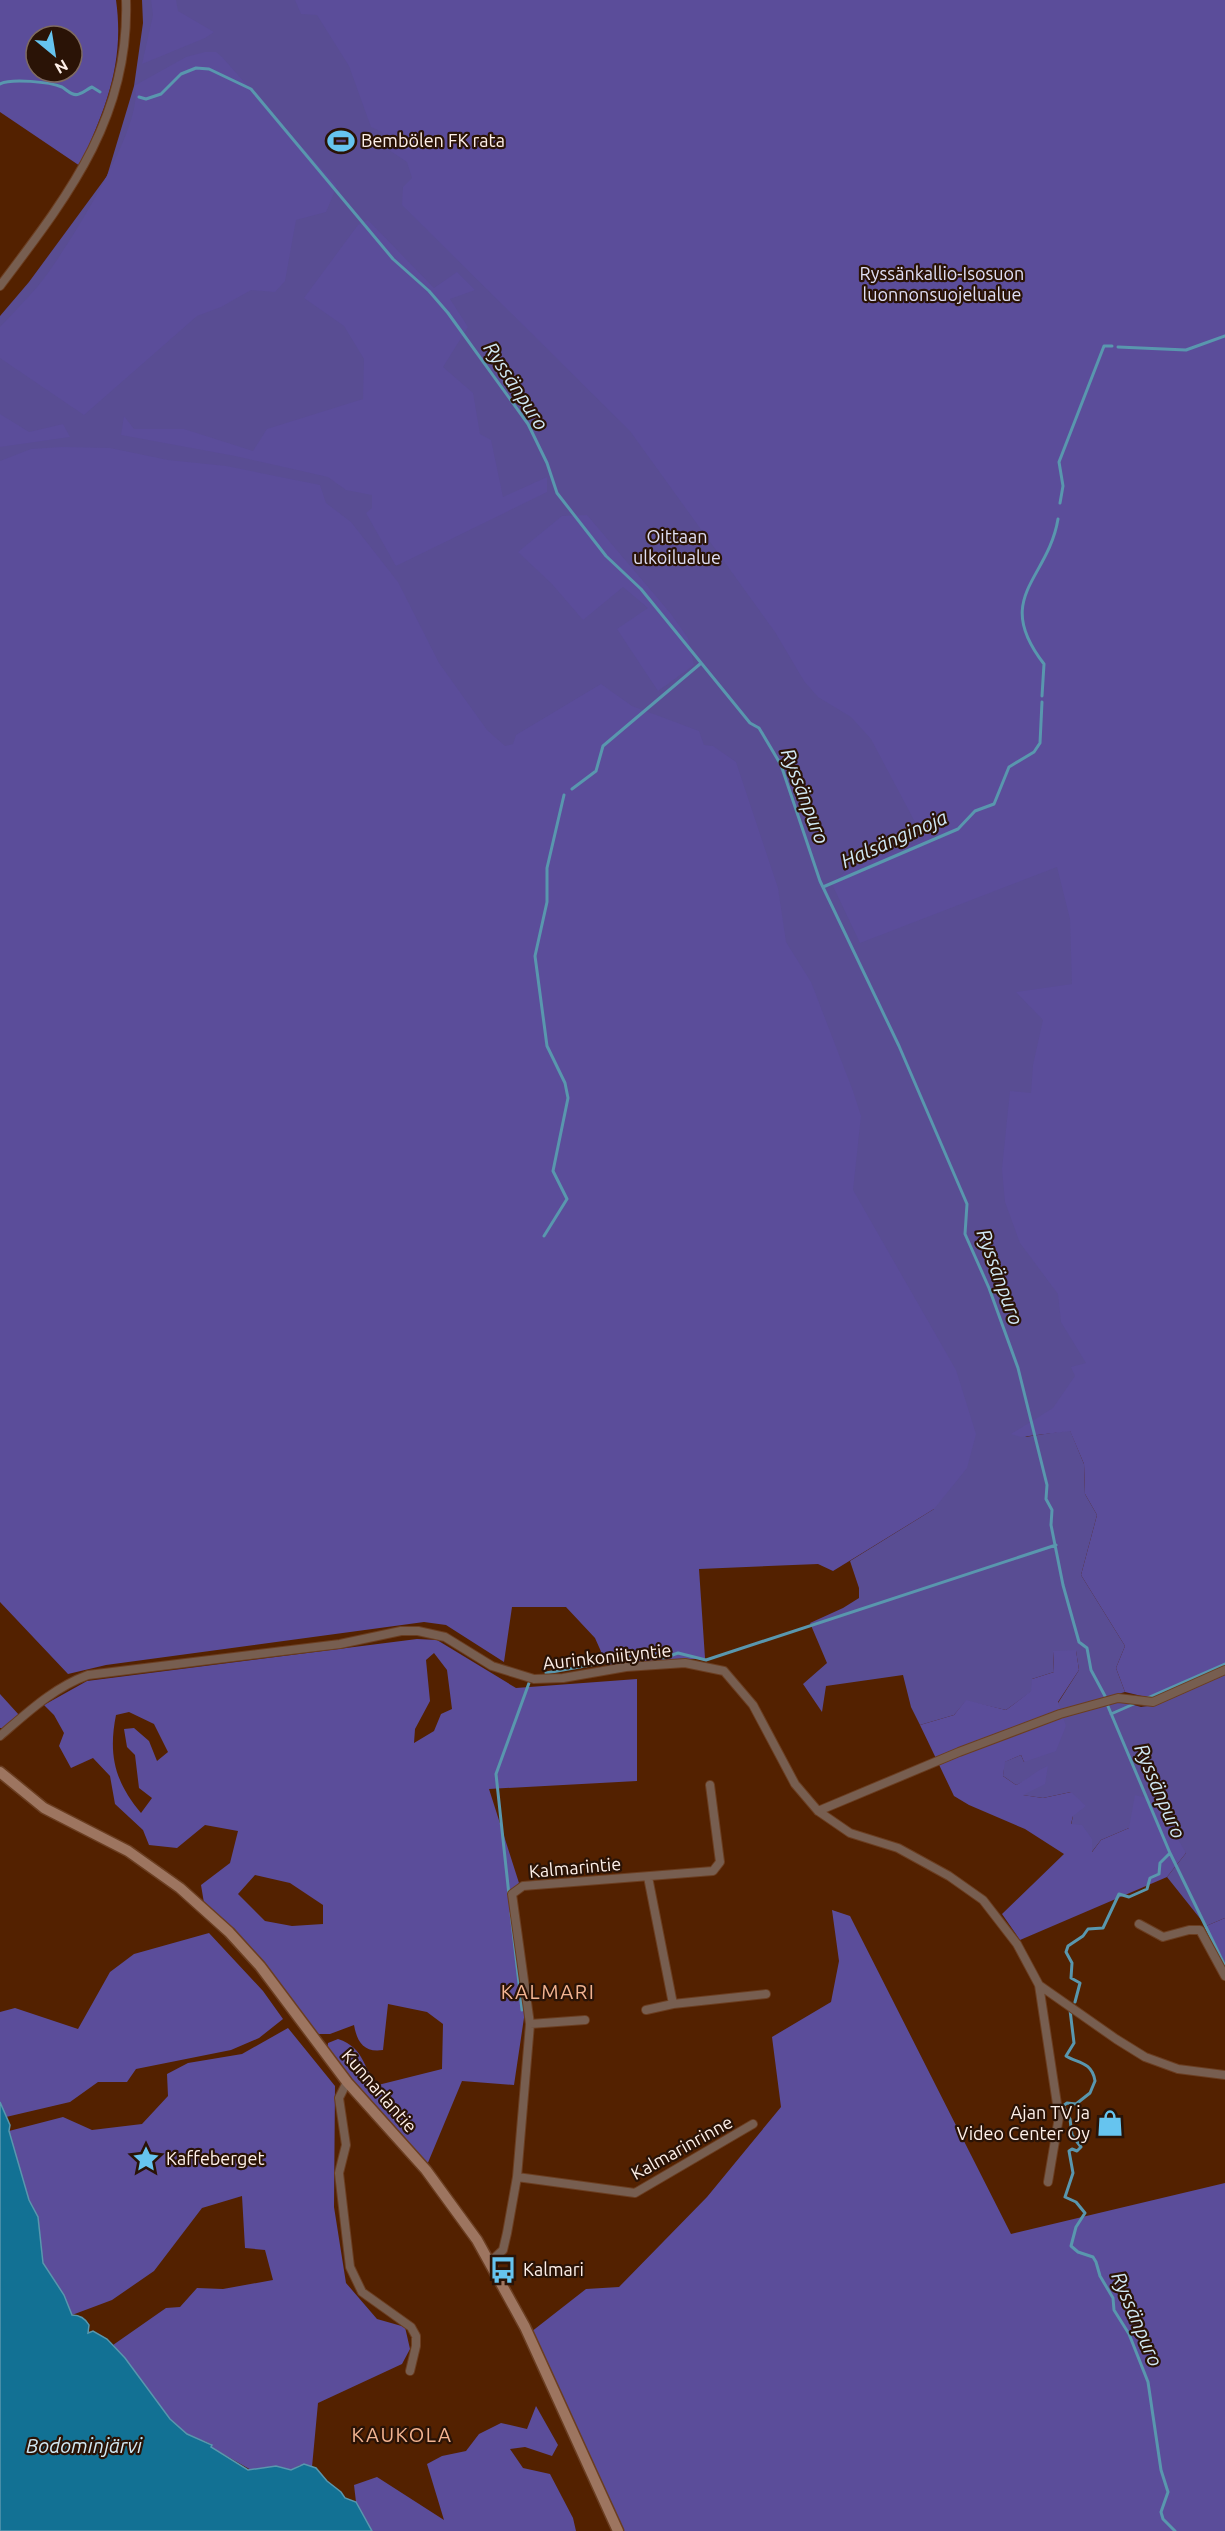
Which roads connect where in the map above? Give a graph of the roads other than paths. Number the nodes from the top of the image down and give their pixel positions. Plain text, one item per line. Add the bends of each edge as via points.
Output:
1 (126, 0) edge
2 (0, 286) edge
3 (1225, 1670) edge
4 (0, 1736) edge
5 (0, 1772) edge
6 (710, 1785) dead end
7 (818, 1811) junction
8 (648, 1877) junction
9 (1139, 1924) dead end
10 (1225, 1976) edge
11 (1039, 1985) junction
12 (766, 1994) dead end
13 (674, 2004) junction
14 (646, 2010) dead end
15 (585, 2020) dead end
16 (530, 2024) junction
17 (1225, 2075) edge
18 (347, 2082) junction
19 (753, 2124) dead end
20 (517, 2177) junction
21 (1048, 2182) dead end
22 (490, 2262) junction
23 (410, 2371) dead end
24 (618, 2531) edge

1 - 2 street via 127,23 119,77 97,143 69,193
3 - 7 street via 1153,1702 1118,1698 1060,1714
4 - 7 street, Aurinkoniityntie via 50,1695 88,1675 340,1644 401,1631 430,1631 492,1666 534,1679 685,1663 724,1671 753,1705 795,1784
5 - 18 main road, Kunnarlantie via 44,1808 128,1851 205,1909 260,1966
6 - 8 street, Kalmarintie via 720,1862 713,1871
7 - 11 street, Aurinkoniityntie via 850,1833 898,1848 983,1900 1017,1944
8 - 13 street
8 - 16 street, Kalmarintie via 523,1886 512,1894
9 - 10 street via 1163,1937 1200,1930
11 - 17 street, Aurinkoniityntie via 1145,2057 1178,2069
11 - 21 street via 1059,2117
12 - 13 street
13 - 14 street
15 - 16 street
16 - 20 street, Kalmarintie
18 - 22 main road, Kunnarlantie via 442,2189
18 - 23 street via 339,2098 346,2145 339,2173 350,2266 362,2292 411,2327 416,2346
19 - 20 street, Kalmarinrinne via 635,2193
20 - 22 street, Kalmarintie via 503,2250
22 - 24 main road, Kunnarlantie via 535,2348

